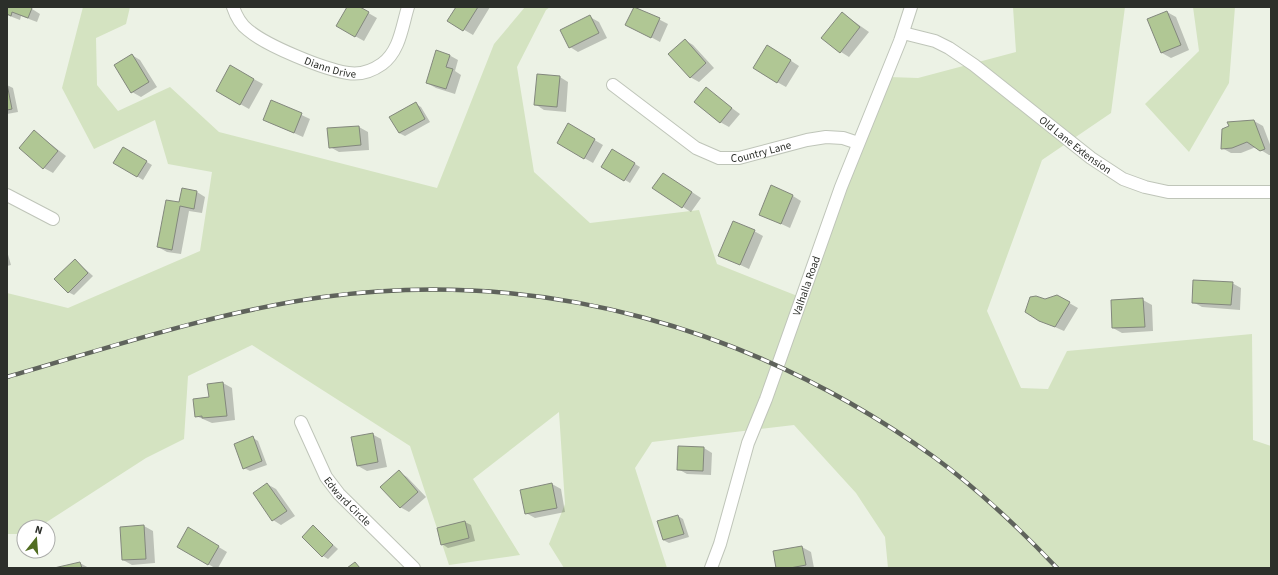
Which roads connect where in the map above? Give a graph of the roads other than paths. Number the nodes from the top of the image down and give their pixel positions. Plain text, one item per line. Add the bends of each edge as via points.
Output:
1 (233, 7) edge
2 (408, 7) edge
3 (911, 7) edge
4 (903, 33) junction
5 (613, 85) dead end
6 (858, 143) junction
7 (1271, 192) edge
8 (7, 195) edge
9 (53, 219) dead end
10 (301, 422) dead end
11 (414, 568) edge
12 (711, 568) edge

1 - 2 street, Diann Drive via 238,19 249,30 279,48 322,66 355,74 370,70 389,57 397,44
3 - 4 street, Valhalla Road
4 - 6 street, Valhalla Road
4 - 7 street, Old Lane Extension via 949,48 1090,158 1123,178 1145,187 1168,192
5 - 6 street, Country Lane via 696,148 719,158 739,158 826,137 843,138
6 - 12 street, Valhalla Road via 748,443
8 - 9 street
10 - 11 street, Edward Circle via 326,477 339,494

